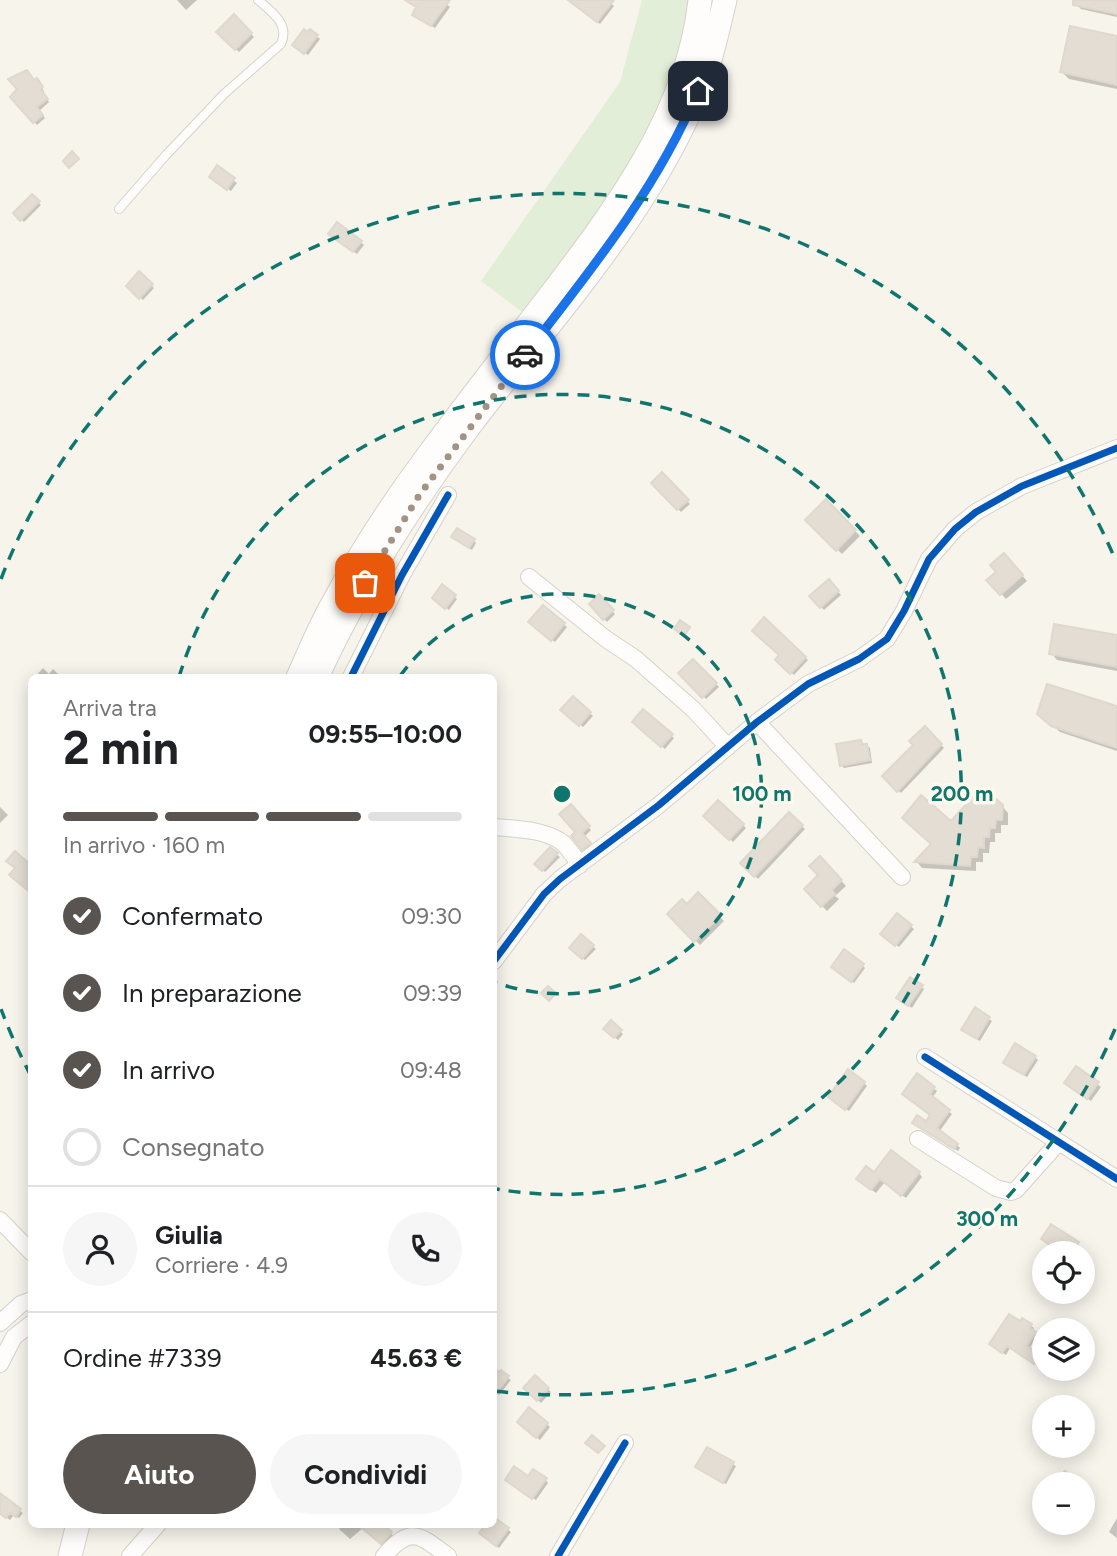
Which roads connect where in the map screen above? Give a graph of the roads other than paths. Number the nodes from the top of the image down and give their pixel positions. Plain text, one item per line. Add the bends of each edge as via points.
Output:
1 (258, 0) edge
2 (700, 0) edge
3 (725, 0) edge
4 (119, 209) dead end
5 (1117, 449) edge
6 (449, 495) dead end
7 (529, 577) dead end
8 (299, 674) edge
9 (318, 674) edge
10 (352, 674) edge
11 (757, 722) junction
12 (728, 747) junction
13 (497, 827) edge
14 (580, 865) junction
15 (902, 877) dead end
16 (497, 957) edge
17 (925, 1057) dead end
18 (918, 1139) dead end
19 (1059, 1142) junction
20 (1117, 1179) edge
21 (0, 1220) edge
22 (28, 1249) edge
23 (28, 1301) edge
24 (0, 1322) edge
25 (28, 1326) edge
26 (0, 1364) edge
27 (625, 1443) dead end
28 (77, 1528) edge
29 (93, 1528) edge
30 (154, 1528) edge
31 (71, 1556) edge
32 (86, 1556) edge
33 (130, 1556) edge
34 (384, 1556) edge
35 (448, 1556) edge
36 (558, 1556) edge

1 - 4 lane via 284,27 281,44 224,94
2 - 8 main road via 676,94 631,181 600,230 385,516 331,606
3 - 9 main road via 706,71 649,187 420,494 365,583
5 - 11 street via 1022,486 976,512 929,559 887,639 859,659 808,684
6 - 10 street
7 - 12 street via 636,659
11 - 12 street
11 - 15 street
12 - 14 street
13 - 14 street via 555,838
14 - 16 street via 544,894
17 - 19 street
18 - 19 street via 996,1188 1011,1192
19 - 20 street
21 - 22 street
23 - 24 street
25 - 26 street via 14,1337
27 - 36 street
28 - 31 main road
29 - 32 main road
30 - 33 street
34 - 35 street via 412,1535 421,1536

